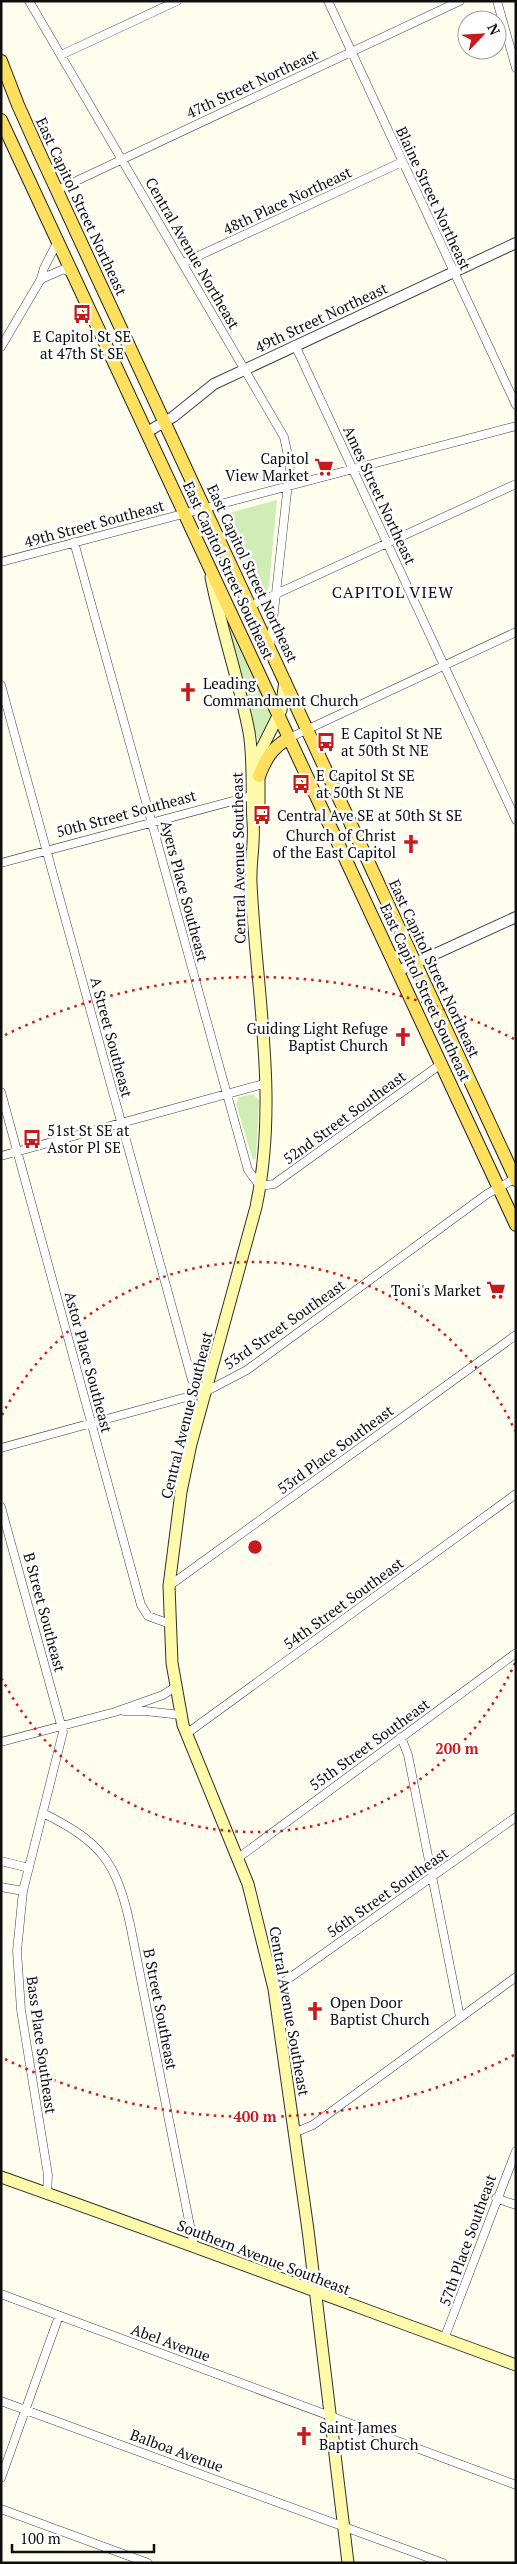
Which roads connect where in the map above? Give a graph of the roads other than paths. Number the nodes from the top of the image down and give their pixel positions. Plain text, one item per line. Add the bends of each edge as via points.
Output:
1 (29, 1) edge
2 (177, 1) edge
3 (328, 1) edge
4 (460, 1) edge
5 (496, 1) edge
6 (351, 52) junction
7 (61, 55) junction
8 (1, 61) edge
9 (516, 68) edge
10 (1, 120) edge
11 (121, 158) junction
12 (402, 162) junction
13 (56, 190) junction
14 (58, 241) junction
15 (516, 243) edge
16 (183, 263) junction
17 (454, 272) junction
18 (75, 276) junction
19 (41, 279) junction
20 (295, 345) junction
21 (1, 347) edge
22 (245, 369) junction
23 (516, 406) edge
24 (165, 422) junction
25 (516, 426) edge
26 (147, 432) junction
27 (353, 469) junction
28 (516, 484) edge
29 (288, 485) junction
30 (194, 510) junction
31 (74, 542) junction
32 (387, 544) junction
33 (1, 562) edge
34 (209, 566) junction
35 (277, 593) junction
36 (250, 606) junction
37 (516, 632) edge
38 (270, 650) junction
39 (444, 666) junction
40 (284, 680) junction
41 (1, 685) edge
42 (278, 714) junction
43 (307, 730) junction
44 (289, 738) junction
45 (259, 776) junction
46 (255, 795) junction
47 (516, 820) edge
48 (152, 821) junction
49 (47, 850) junction
50 (1, 863) edge
51 (516, 918) edge
52 (416, 963) junction
53 (398, 971) junction
54 (441, 1064) junction
55 (267, 1083) junction
56 (1, 1092) edge
57 (226, 1094) junction
58 (122, 1123) junction
59 (18, 1152) junction
60 (1, 1156) edge
61 (516, 1179) edge
62 (260, 1186) junction
63 (498, 1187) junction
64 (516, 1225) edge
65 (516, 1334) edge
66 (205, 1392) junction
67 (91, 1424) junction
68 (1, 1448) edge
69 (516, 1494) edge
70 (1, 1507) edge
71 (169, 1586) junction
72 (170, 1624) junction
73 (516, 1653) edge
74 (174, 1686) junction
75 (115, 1712) junction
76 (181, 1715) junction
77 (62, 1725) junction
78 (186, 1734) junction
79 (401, 1738) junction
80 (1, 1742) edge
81 (43, 1813) junction
82 (516, 1817) edge
83 (238, 1858) junction
84 (1, 1861) edge
85 (29, 1868) junction
86 (432, 1876) junction
87 (1, 1887) edge
88 (23, 1891) junction
89 (516, 1977) edge
90 (274, 1989) junction
91 (460, 2017) junction
92 (296, 2132) junction
93 (516, 2152) edge
94 (1, 2177) edge
95 (47, 2193) junction
96 (496, 2198) junction
97 (516, 2205) edge
98 (194, 2246) junction
99 (316, 2293) junction
100 (1, 2294) edge
101 (59, 2316) junction
102 (444, 2339) junction
103 (516, 2365) edge
104 (1, 2401) edge
105 (26, 2410) junction
106 (331, 2415) junction
107 (1, 2478) edge
108 (516, 2485) edge
109 (1, 2509) edge
110 (343, 2526) junction
111 (148, 2563) edge
112 (348, 2563) edge
113 (443, 2563) edge

1 - 7 street, Central Avenue Northeast
2 - 7 street
3 - 6 street, Blaine Street Northeast
4 - 6 street, 47th Street Northeast
5 - 9 street
6 - 11 street, 47th Street Northeast
6 - 12 street, Blaine Street Northeast
7 - 11 street, Central Avenue Northeast
8 - 13 main road, East Capitol Street Northeast
10 - 14 main road, East Capitol Street Southeast
11 - 13 street, 47th Street Northeast
11 - 16 street, Central Avenue Northeast
12 - 16 street, 48th Place Northeast
12 - 17 street, Blaine Street Northeast
13 - 24 main road, East Capitol Street Northeast
14 - 18 main road, East Capitol Street Southeast
14 - 19 street
15 - 17 street, 49th Street Northeast
16 - 22 street, Central Avenue Northeast
17 - 20 street, 49th Street Northeast
17 - 23 street, Blaine Street Northeast
18 - 19 street via 64,269
18 - 26 main road, East Capitol Street Southeast
19 - 21 street
20 - 22 street, 49th Street Northeast
20 - 27 street, Ames Street Northeast
22 - 24 street, 49th Street Northeast via 206,389
22 - 29 street, Central Avenue Northeast via 284,437 290,465
24 - 26 street, 49th Street Northeast
24 - 30 main road, East Capitol Street Northeast
25 - 27 street, 49th Street Southeast
26 - 30 main road, East Capitol Street Southeast
27 - 29 street, 49th Street Southeast
27 - 32 street, Ames Street Northeast
28 - 32 street
29 - 30 street, 49th Street Southeast
29 - 35 street, Central Avenue Northeast
30 - 31 street, 49th Street Southeast
30 - 34 main road, East Capitol Street Southeast
30 - 36 main road, East Capitol Street Northeast
31 - 33 street, 49th Street Southeast
31 - 48 street, Ayers Place Southeast
32 - 35 street
32 - 39 street, Ames Street Northeast
34 - 42 main road, East Capitol Street Southeast
34 - 46 main road, Central Avenue Southeast via 249,732
35 - 36 street
35 - 38 street, Central Avenue Northeast
36 - 38 main road, East Capitol Street Northeast
37 - 39 street
38 - 40 main road, East Capitol Street Northeast
39 - 43 street
39 - 47 street, Ames Street Northeast
40 - 42 main road via 284,701
40 - 43 main road, East Capitol Street Northeast
41 - 49 street, A Street Southeast
42 - 44 main road, East Capitol Street Southeast
42 - 45 main road via 259,754
43 - 44 street
43 - 52 main road, East Capitol Street Northeast
44 - 45 main road via 269,754
44 - 53 main road, East Capitol Street Southeast
45 - 46 main road
46 - 48 street, 50th Street Southeast
46 - 55 main road, Central Avenue Southeast via 250,874
48 - 49 street, 50th Street Southeast
48 - 57 street, Ayers Place Southeast
49 - 50 street, 50th Street Southeast
49 - 58 street, A Street Southeast
51 - 52 street
52 - 53 street
52 - 61 main road, East Capitol Street Northeast
53 - 54 main road, East Capitol Street Southeast
54 - 62 street, 52nd Street Southeast via 274,1184
54 - 63 main road, East Capitol Street Southeast
55 - 57 street
55 - 62 main road, Central Avenue Southeast via 267,1134
56 - 59 street, Astor Place Southeast
57 - 58 street
57 - 62 street, Ayers Place Southeast via 246,1165
58 - 59 street
58 - 66 street, A Street Southeast via 192,1380
59 - 60 street
59 - 67 street, Astor Place Southeast
61 - 63 street, 53rd Street Southeast
62 - 66 main road, Central Avenue Southeast
63 - 64 main road, East Capitol Street Southeast
63 - 66 street, 53rd Street Southeast via 247,1370
65 - 71 street, 53rd Place Southeast
66 - 67 street, 53rd Street Southeast
66 - 71 main road, Central Avenue Southeast via 182,1482
67 - 68 street, 53rd Street Southeast
67 - 72 street, Astor Place Southeast via 141,1605 148,1616
69 - 78 street, 54th Street Southeast
70 - 77 street, B Street Southeast
71 - 72 main road, Central Avenue Southeast
72 - 74 main road, Central Avenue Southeast
73 - 79 street, 55th Street Southeast
74 - 75 street via 164,1695
74 - 76 main road, Central Avenue Southeast
75 - 76 street
75 - 77 street
76 - 78 main road, Central Avenue Southeast
77 - 80 street
77 - 81 street, Bass Place Southeast via 62,1743
78 - 83 main road, Central Avenue Southeast
79 - 83 street, 55th Street Southeast
79 - 86 street via 408,1755
81 - 85 street, Bass Place Southeast
81 - 98 street, B Street Southeast via 94,1844 111,1865 120,1884
82 - 86 street, 56th Street Southeast
83 - 90 main road, Central Avenue Southeast via 257,1917
84 - 85 street
85 - 88 street, Bass Place Southeast
86 - 90 street, 56th Street Southeast
86 - 91 street
87 - 88 street
88 - 95 street, Bass Place Southeast via 18,1982 48,2176
89 - 91 street
90 - 92 main road, Central Avenue Southeast
91 - 92 street via 313,2125
92 - 99 main road, Central Avenue Southeast
93 - 96 street, 57th Place Southeast
94 - 95 main road, Southern Avenue Southeast
95 - 98 main road, Southern Avenue Southeast
96 - 97 street
96 - 102 street, 57th Place Southeast
98 - 99 main road, Southern Avenue Southeast
99 - 102 main road, Southern Avenue Southeast
99 - 106 main road, Central Avenue Southeast
100 - 101 street, Abel Avenue
101 - 105 street
101 - 106 street, Abel Avenue
102 - 103 main road, Southern Avenue Southeast
104 - 105 street, Balboa Avenue
105 - 107 street
105 - 110 street, Balboa Avenue
106 - 108 street, Abel Avenue
106 - 110 main road, Central Avenue Southeast
109 - 111 street
110 - 112 main road, Central Avenue Southeast
110 - 113 street, Balboa Avenue

